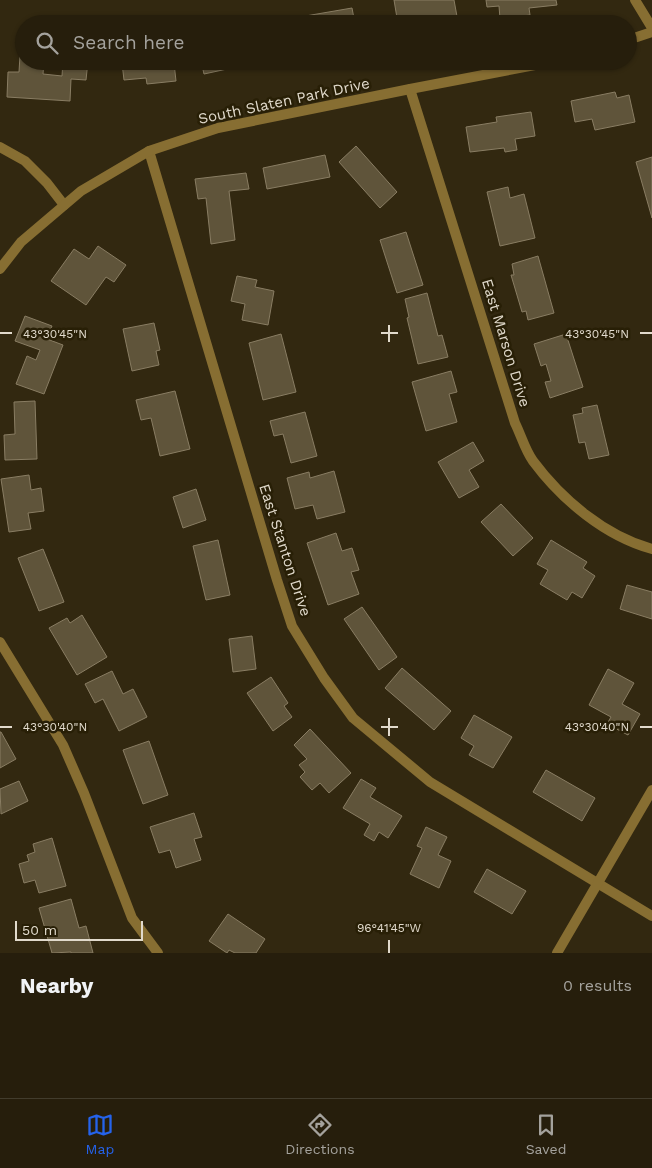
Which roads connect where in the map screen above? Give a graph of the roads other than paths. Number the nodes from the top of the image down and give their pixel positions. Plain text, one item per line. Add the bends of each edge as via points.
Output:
1 (635, 0) edge
2 (652, 28) edge
3 (652, 32) edge
4 (637, 37) edge
5 (509, 70) edge
6 (410, 89) junction
7 (0, 147) edge
8 (149, 151) junction
9 (64, 205) junction
10 (0, 269) edge
11 (652, 549) edge
12 (0, 642) edge
13 (652, 790) edge
14 (598, 884) junction
15 (652, 916) edge
16 (158, 953) edge
17 (557, 953) edge

1 - 2 street
3 - 4 street
5 - 6 street, South Slaten Park Drive
6 - 8 street, South Slaten Park Drive via 218,128
6 - 11 street, East Marson Drive via 515,423 532,460 562,494 606,530
7 - 9 street via 25,161
8 - 9 street, South Slaten Park Drive via 81,191
8 - 14 street, East Stanton Drive via 292,626 353,718 430,782
9 - 10 street, South Slaten Park Drive via 21,242
12 - 16 street via 63,745 132,918
13 - 14 street
14 - 15 street, East Stanton Drive
14 - 17 street

